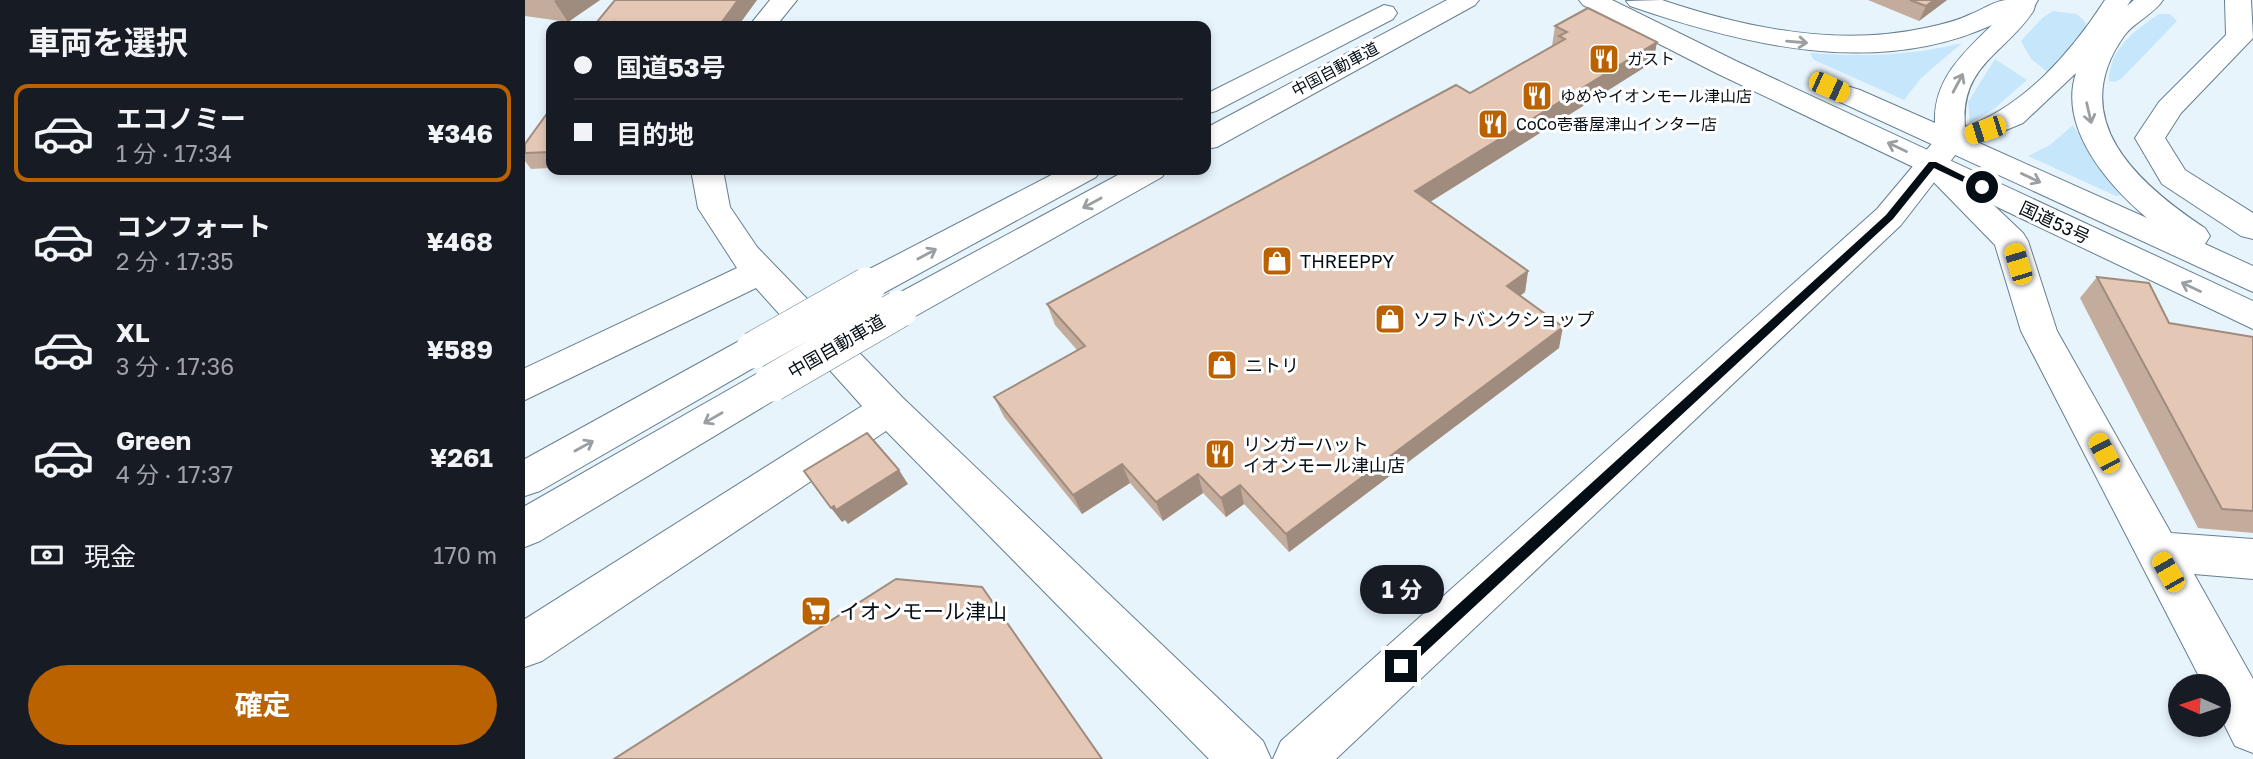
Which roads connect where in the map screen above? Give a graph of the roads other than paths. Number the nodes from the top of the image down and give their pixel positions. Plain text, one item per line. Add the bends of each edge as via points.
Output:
1 (784, 0) edge
2 (1395, 0) edge
3 (1410, 0) edge
4 (1466, 0) edge
5 (1486, 0) edge
6 (1592, 0) edge
7 (1635, 0) edge
8 (2027, 0) edge
9 (2047, 0) edge
10 (2136, 0) edge
11 (2150, 0) edge
12 (2171, 0) edge
13 (2238, 0) edge
14 (2120, 10) edge
15 (766, 21) edge
16 (1996, 38) junction
17 (1216, 100) edge
18 (1258, 111) junction
19 (1211, 137) edge
20 (1942, 152) junction
21 (708, 175) edge
22 (1076, 175) edge
23 (1142, 175) edge
24 (2253, 228) edge
25 (761, 271) junction
26 (2253, 271) edge
27 (2253, 280) edge
28 (2253, 316) edge
29 (763, 367) junction
30 (525, 385) edge
31 (889, 409) junction
32 (525, 479) edge
33 (525, 528) edge
34 (2156, 551) junction
35 (2253, 559) edge
36 (525, 645) edge
37 (2253, 728) edge
38 (1245, 759) edge
39 (1299, 759) edge

1 - 15 main road
2 - 17 main road
3 - 17 main road, 中国自動車道
4 - 18 main road, 中国自動車道
5 - 18 main road
20 -> 6 main road, 国道53号
7 -> 8 main road via 1734,32 1842,44 1943,34
7 - 20 main road, 国道53号
8 - 16 main road
9 - 16 main road
10 - 14 main road
11 - 14 main road
12 - 14 main road
13 - 24 main road via 2240,37 2169,108 2150,138 2173,177
14 - 20 main road via 2030,103
14 -> 26 main road via 2088,80 2089,119 2100,142 2114,166 2160,212
20 -> 16 main road via 1952,91 1972,61
18 - 19 main road, 中国自動車道
20 -> 27 main road, 国道53号
28 -> 20 main road, 国道53号
20 - 34 main road via 2011,241 2039,331
20 - 39 main road via 1889,217
21 - 25 main road via 715,208
29 -> 22 main road, 中国自動車道, bridge via 867,286
23 -> 29 main road, 中国自動車道, bridge via 899,309
25 - 30 main road
25 - 31 main road
32 -> 29 main road, 中国自動車道
29 -> 33 main road, 中国自動車道
31 - 36 main road
31 - 38 main road
34 - 35 main road
34 - 37 main road

